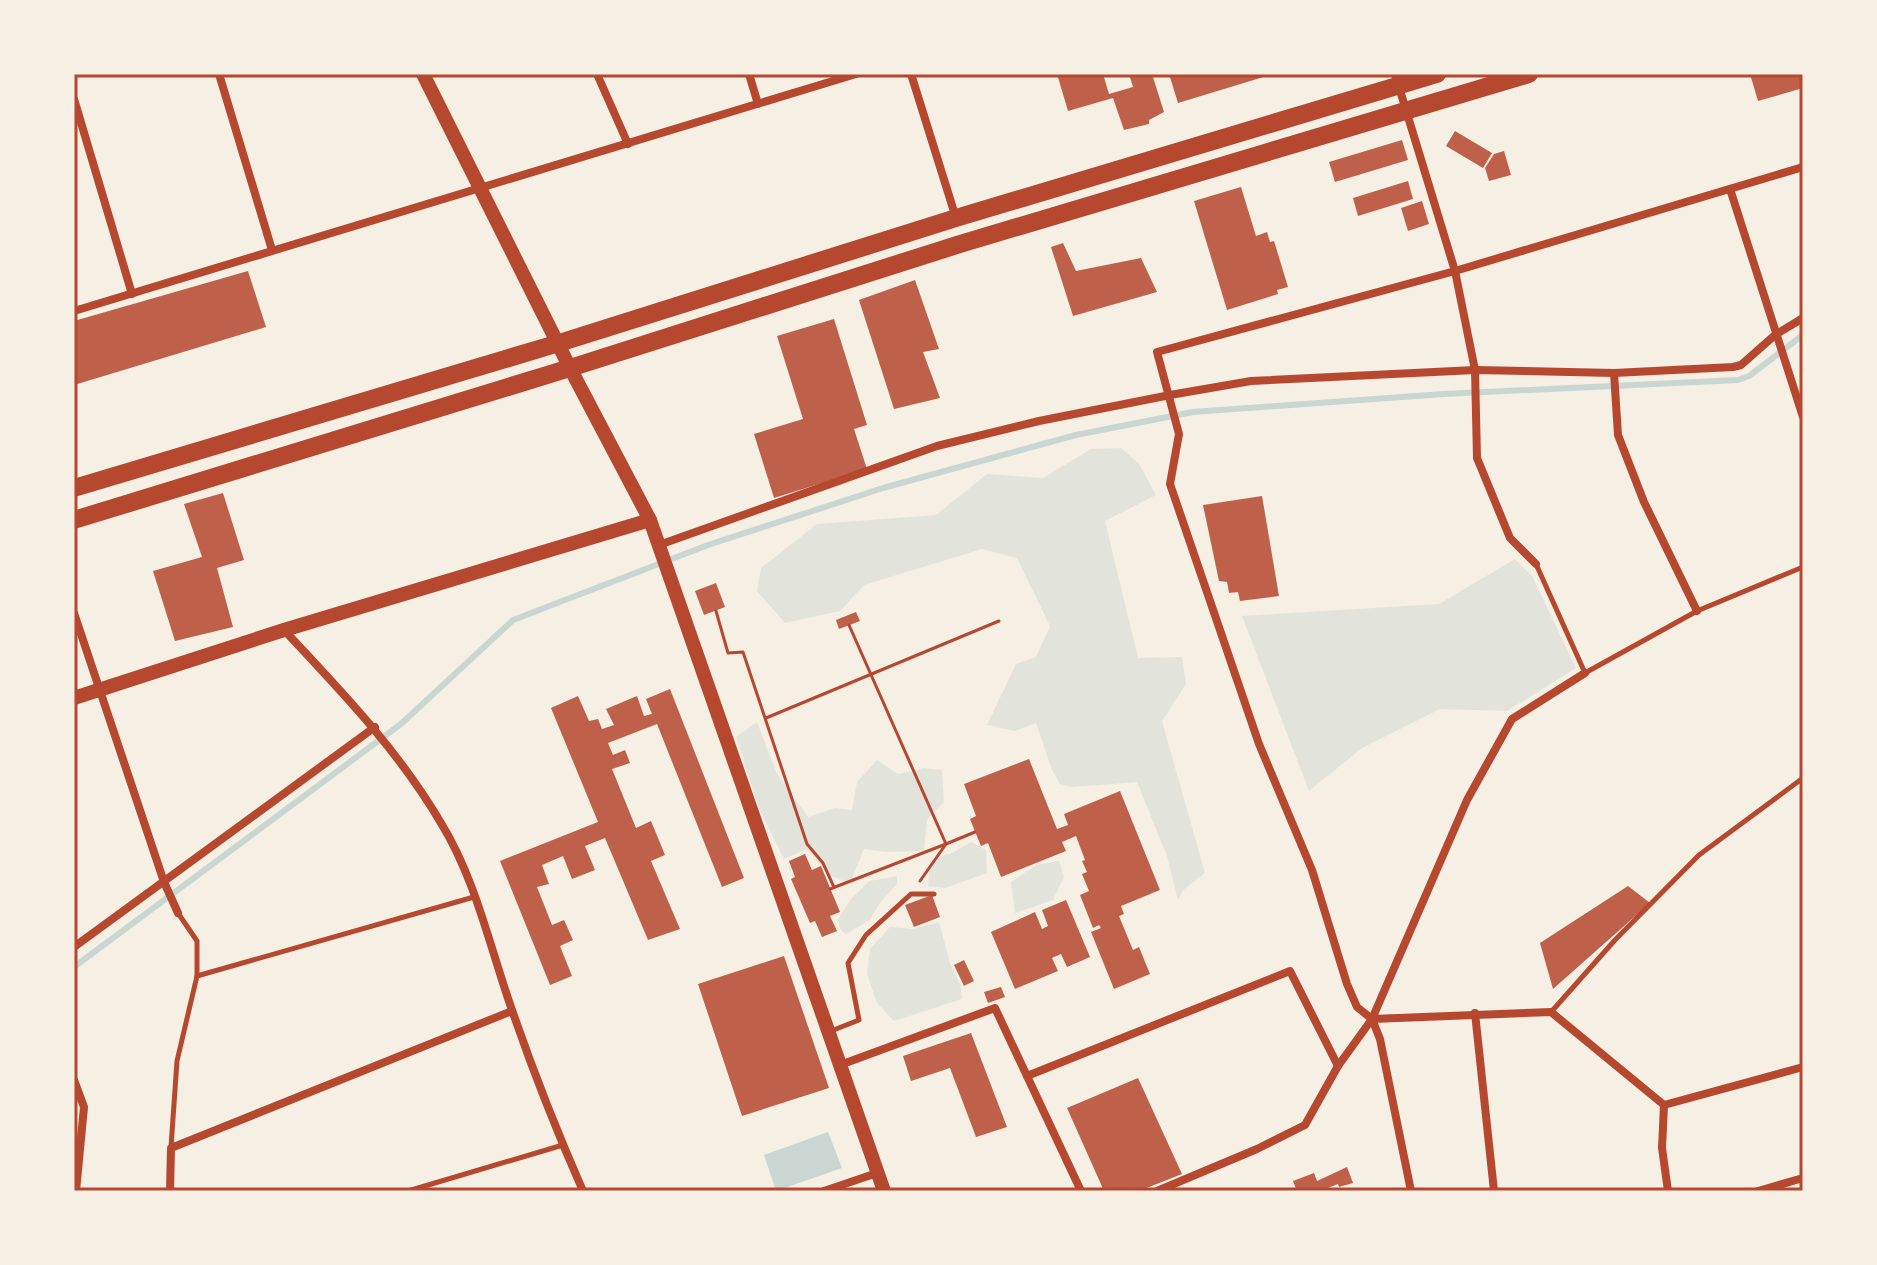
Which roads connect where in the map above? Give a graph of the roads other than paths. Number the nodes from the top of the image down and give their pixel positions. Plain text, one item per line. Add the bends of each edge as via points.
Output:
1 (219, 74) edge
2 (423, 74) edge
3 (597, 74) edge
4 (749, 74) edge
5 (856, 74) edge
6 (911, 74) edge
7 (1437, 74) edge
8 (1529, 74) edge
9 (1397, 80) edge
10 (74, 99) edge
11 (758, 104) junction
12 (1407, 111) junction
13 (628, 144) junction
14 (1803, 167) edge
15 (480, 188) junction
16 (1730, 189) junction
17 (956, 218) junction
18 (272, 250) junction
19 (1455, 271) junction
20 (132, 294) junction
21 (74, 311) edge
22 (1803, 318) edge
23 (1775, 335) junction
24 (559, 343) junction
25 (570, 368) junction
26 (1475, 370) junction
27 (1614, 373) junction
28 (1170, 395) junction
29 (1803, 417) edge
30 (74, 488) edge
31 (74, 520) edge
32 (650, 520) junction
33 (659, 545) junction
34 (1536, 564) joint
35 (1803, 567) edge
36 (1697, 611) junction
37 (74, 613) edge
38 (284, 630) junction
39 (1585, 673) junction
40 (99, 691) junction
41 (74, 698) edge
42 (375, 727) junction
43 (1803, 778) edge
44 (164, 882) junction
45 (934, 894) dead end
46 (475, 897) junction
47 (178, 913) joint
48 (74, 947) edge
49 (197, 976) junction
50 (512, 1011) junction
51 (1551, 1012) junction
52 (1475, 1013) junction
53 (1372, 1019) junction
54 (827, 1033) junction
55 (840, 1065) junction
56 (1338, 1066) junction
57 (1803, 1067) edge
58 (1027, 1076) junction
59 (74, 1080) edge
60 (1664, 1105) junction
61 (563, 1145) junction
62 (171, 1148) junction
63 (877, 1173) junction
64 (1803, 1178) edge
65 (76, 1191) edge
66 (170, 1191) edge
67 (408, 1191) edge
68 (583, 1191) edge
69 (824, 1191) edge
70 (884, 1191) edge
71 (1081, 1191) edge
72 (1157, 1191) edge
73 (1411, 1191) edge
74 (1494, 1191) edge
75 (1668, 1191) edge
76 (1758, 1191) edge

1 - 18 street
2 - 15 street
3 - 13 street
4 - 11 street
5 - 11 street
6 - 17 street
7 - 9 highway
8 - 12 highway
9 - 12 street
9 - 17 highway
10 - 20 street
11 - 13 street
12 - 19 street
12 - 25 highway via 960,244
13 - 15 street
14 - 16 street
15 - 18 street
15 - 24 street
16 - 19 street
16 - 23 street
17 - 24 highway
18 - 20 street
19 - 26 street
19 - 28 street via 1157,352
20 - 21 street
22 - 23 street
23 - 27 street via 1733,367
23 - 29 street
24 - 25 street
24 - 30 highway
25 - 31 highway
25 - 32 street
26 - 27 street
26 - 28 street via 1251,381
26 - 34 street via 1477,458 1510,538
27 - 36 street via 1618,435
28 - 33 street via 937,446
28 - 53 street via 1179,434 1170,484 1259,744 1312,870 1347,984 1357,1007
32 - 33 street
32 - 38 street
33 - 54 street
34 - 39 lane
35 - 36 lane
36 - 39 lane
37 - 40 street
38 - 40 street
38 - 42 street
39 - 53 street via 1512,719 1467,800
40 - 41 street
40 - 44 street
42 - 44 street
42 - 46 street via 443,825
43 - 51 lane via 1699,855
44 - 47 street
44 - 48 street
45 - 54 lane via 911,894 866,935 848,963 859,1020
46 - 49 lane
46 - 50 street
47 - 49 lane via 197,941
49 - 62 lane via 177,1061
50 - 61 street
50 - 62 street
51 - 52 street
51 - 60 street
52 - 53 street
52 - 74 street
53 - 56 street
53 - 73 street
54 - 55 street
55 - 58 street via 995,1008
55 - 63 street
56 - 58 street via 1290,971
56 - 72 street via 1305,1125
57 - 60 street
58 - 71 street
59 - 65 street via 84,1107
60 - 75 street
61 - 67 lane
61 - 68 street
62 - 66 street
63 - 69 street
63 - 70 street
64 - 76 street

